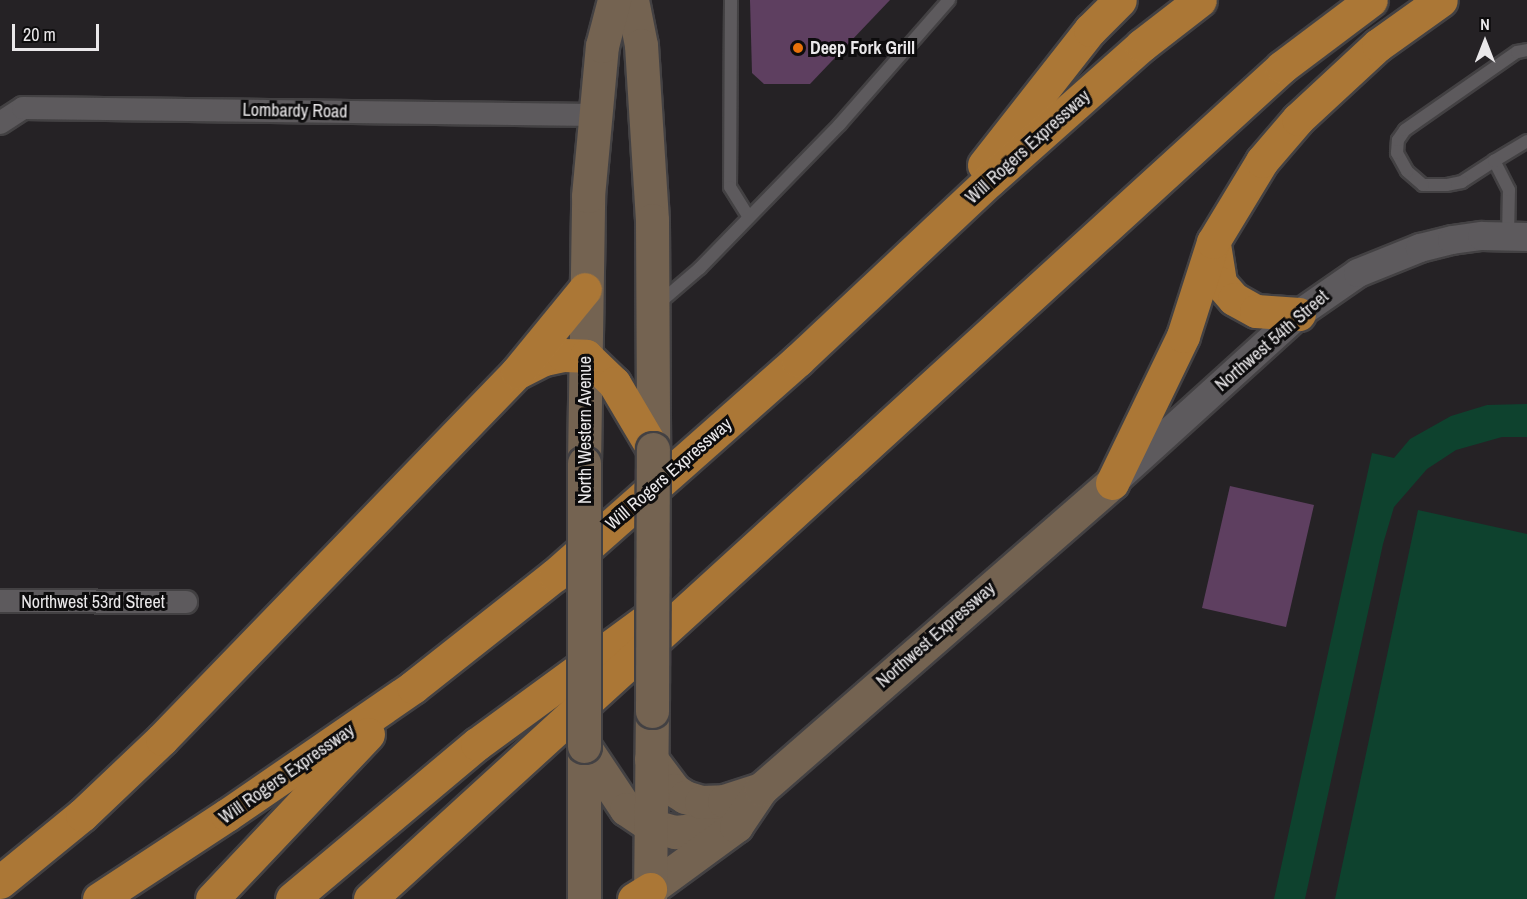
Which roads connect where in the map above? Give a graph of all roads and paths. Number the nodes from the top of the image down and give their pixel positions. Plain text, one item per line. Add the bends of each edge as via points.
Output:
1 (614, 0) edge
2 (632, 0) edge
3 (731, 0) edge
4 (949, 0) edge
5 (1120, 0) edge
6 (1200, 0) edge
7 (1371, 0) edge
8 (1441, 0) edge
9 (1527, 50) edge
10 (595, 115) junction
11 (0, 123) edge
12 (1527, 141) edge
13 (1494, 161) junction
14 (748, 216) junction
15 (1518, 236) edge
16 (1213, 242) junction
17 (923, 243) junction
18 (585, 289) junction
19 (652, 309) junction
20 (1299, 314) junction
21 (585, 356) junction
22 (517, 372) junction
23 (644, 410) junction
24 (653, 448) joint
25 (1112, 483) junction
26 (782, 520) junction
27 (0, 601) edge
28 (186, 602) dead end
29 (413, 687) junction
30 (651, 759) junction
31 (588, 760) junction
32 (761, 789) junction
33 (650, 825) junction
34 (736, 826) junction
35 (0, 882) edge
36 (645, 896) edge
37 (99, 899) edge
38 (212, 899) edge
39 (292, 899) edge
40 (370, 899) edge
41 (584, 899) edge

1 - 10 main road, North Western Avenue via 602,46
2 - 19 main road via 641,45 652,220
3 - 14 lane via 730,187
4 - 14 lane via 840,124
5 - 17 highway via 1090,30
6 - 17 highway, Will Rogers Expressway via 1142,45
7 - 26 highway via 1282,67
8 - 16 highway via 1377,45 1298,119 1262,161
9 - 13 lane via 1517,52 1405,130 1398,140 1398,153 1407,171 1423,185 1462,182
10 - 11 street, Lombardy Road via 23,108
10 - 18 main road, North Western Avenue
12 - 13 lane
13 - 15 lane via 1509,190
14 - 19 lane via 700,268
15 - 20 street, Northwest 54th Street via 1452,240 1388,259 1358,273
16 - 20 highway via 1220,283 1234,299 1256,311
16 - 25 highway via 1183,336
17 - 29 highway, Will Rogers Expressway via 798,360 555,575
18 - 21 main road, North Western Avenue
18 - 22 highway
19 - 23 main road
20 - 25 street, Northwest 54th Street
21 - 22 highway via 553,357
21 - 23 highway
21 - 31 main road, North Western Avenue, bridge
22 - 35 highway via 162,739 82,815
23 - 24 highway
24 - 30 main road, bridge
25 - 32 main road, Northwest Expressway
26 - 39 highway via 477,744
26 - 40 highway
27 - 28 street, Northwest 53rd Street
29 - 37 highway, Will Rogers Expressway
29 - 38 highway
30 - 32 main road, Northwest Expressway via 674,790 694,800 724,801
30 - 33 main road
31 - 33 main road via 626,809
31 - 41 main road, North Western Avenue
32 - 34 main road, Northwest Expressway
33 - 34 main road via 675,832
33 - 36 main road
34 - 36 main road, Northwest Expressway

